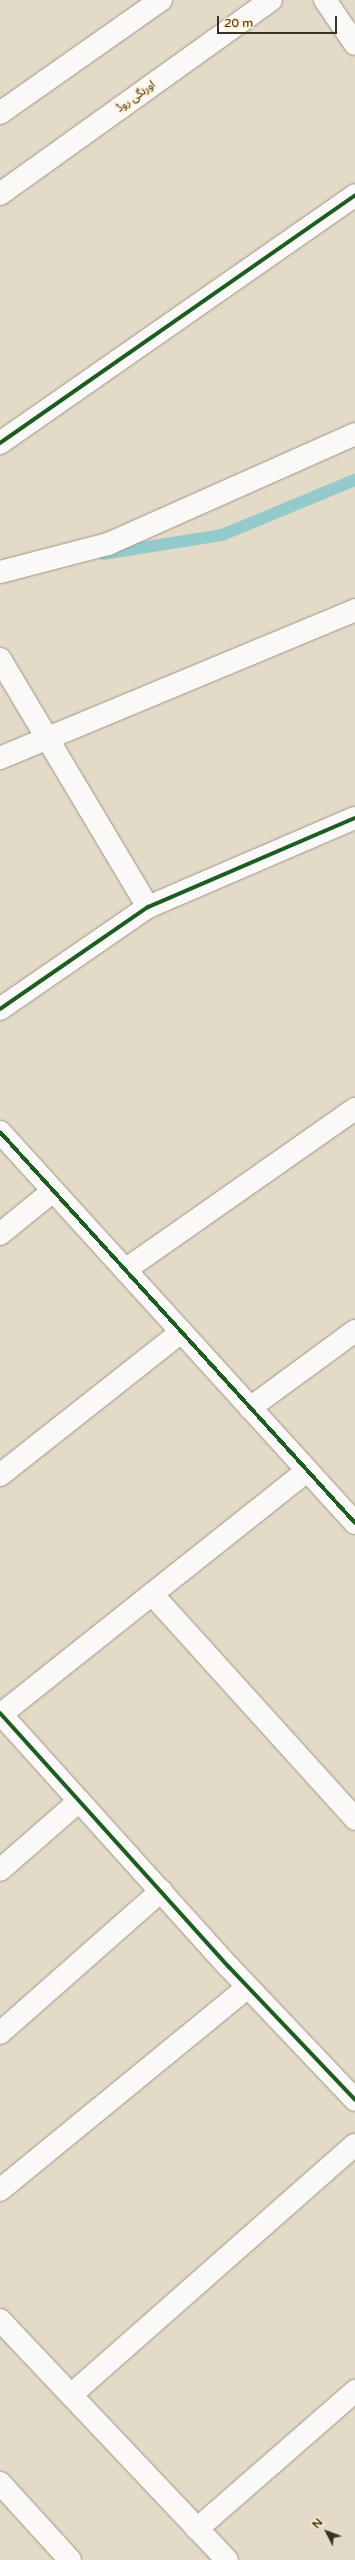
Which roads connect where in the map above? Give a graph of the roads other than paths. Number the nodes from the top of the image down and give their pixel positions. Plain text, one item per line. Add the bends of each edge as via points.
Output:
1 (161, 0) edge
2 (271, 0) edge
3 (325, 0) edge
4 (355, 44) edge
5 (0, 113) edge
6 (0, 194) edge
7 (355, 195) edge
8 (355, 434) edge
9 (0, 443) edge
10 (0, 572) edge
11 (355, 610) edge
12 (0, 659) edge
13 (48, 738) junction
14 (0, 758) edge
15 (355, 818) edge
16 (148, 907) junction
17 (0, 1009) edge
18 (355, 1109) edge
19 (0, 1132) edge
20 (53, 1191) junction
21 (0, 1234) edge
22 (125, 1270) junction
23 (355, 1331) edge
24 (181, 1332) junction
25 (250, 1408) junction
26 (307, 1471) junction
27 (0, 1476) edge
28 (355, 1523) edge
29 (152, 1594) junction
30 (0, 1714) edge
31 (79, 1801) junction
32 (355, 1819) edge
33 (0, 1870) edge
34 (161, 1891) junction
35 (248, 1987) junction
36 (0, 2033) edge
37 (355, 2100) edge
38 (355, 2145) edge
39 (0, 2190) edge
40 (0, 2320) edge
41 (355, 2391) edge
42 (71, 2395) junction
43 (0, 2483) edge
44 (197, 2528) junction
45 (70, 2560) edge
46 (226, 2560) edge

1 - 5 street
2 - 6 street, اورنگی روڈ
3 - 4 street
7 - 9 street
8 - 10 street via 108,544
11 - 13 street
12 - 13 street
13 - 14 street
13 - 16 street
15 - 16 street
16 - 17 street
18 - 22 street
19 - 20 street
20 - 21 street
20 - 22 street
22 - 24 street
23 - 25 street
24 - 25 street
24 - 27 street
25 - 26 street
26 - 28 street
26 - 29 street
29 - 30 street
29 - 32 street
30 - 31 street
31 - 33 street
31 - 34 street
34 - 35 street
34 - 36 street
35 - 37 street
35 - 39 street
38 - 42 street
40 - 42 street
41 - 44 street
42 - 44 street
43 - 45 street
44 - 46 street

